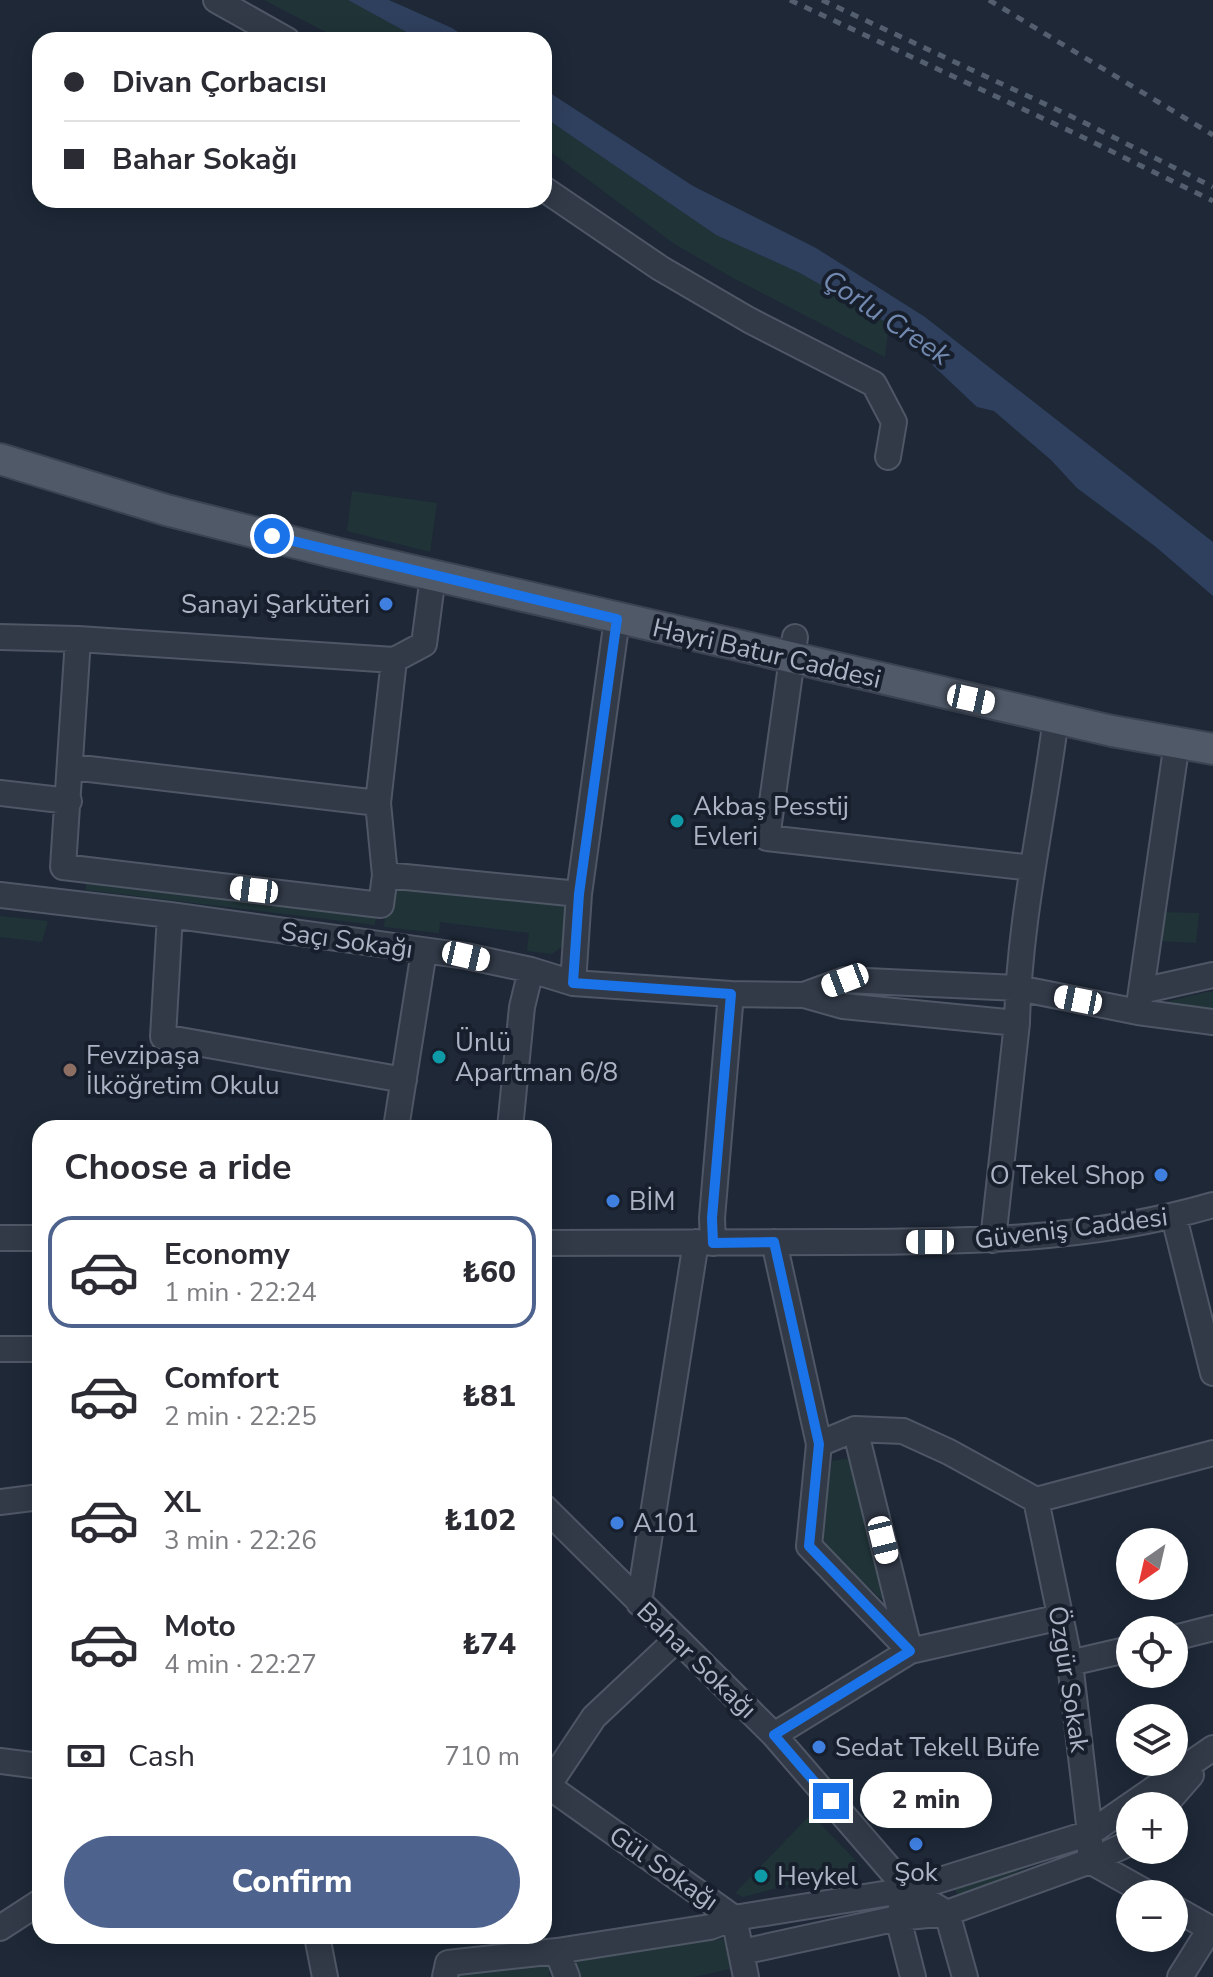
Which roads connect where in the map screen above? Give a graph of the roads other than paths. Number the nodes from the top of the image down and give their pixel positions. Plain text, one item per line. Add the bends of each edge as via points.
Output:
1 (216, 0) edge
2 (273, 32) edge
3 (552, 194) edge
4 (888, 457) dead end
5 (0, 459) edge
6 (433, 576) junction
7 (617, 619) junction
8 (0, 637) edge
9 (78, 639) junction
10 (794, 648) junction
11 (394, 660) junction
12 (1056, 718) junction
13 (1177, 742) junction
14 (1213, 749) edge
15 (72, 767) junction
16 (0, 793) edge
17 (69, 801) junction
18 (378, 803) junction
19 (63, 867) junction
20 (1032, 868) junction
21 (385, 875) junction
22 (579, 894) junction
23 (0, 895) edge
24 (60, 902) junction
25 (170, 915) junction
26 (424, 951) junction
27 (531, 970) junction
28 (1213, 975) edge
29 (573, 983) junction
30 (1018, 988) junction
31 (731, 994) junction
32 (804, 995) junction
33 (1140, 1001) junction
34 (1213, 1022) edge
35 (1017, 1023) junction
36 (404, 1080) junction
37 (397, 1120) edge
38 (511, 1120) edge
39 (1213, 1205) edge
40 (1174, 1217) junction
41 (0, 1238) edge
42 (32, 1238) edge
43 (993, 1240) junction
44 (774, 1242) junction
45 (552, 1243) edge
46 (705, 1243) junction
47 (0, 1349) edge
48 (32, 1349) edge
49 (1213, 1373) edge
50 (855, 1429) junction
51 (819, 1444) junction
52 (1213, 1453) edge
53 (32, 1498) edge
54 (1036, 1500) junction
55 (0, 1502) edge
56 (552, 1515) edge
57 (639, 1603) junction
58 (1061, 1617) junction
59 (1213, 1628) edge
60 (1188, 1634) edge
61 (676, 1640) junction
62 (910, 1651) junction
63 (1116, 1652) edge
64 (1070, 1663) junction
65 (774, 1735) junction
66 (1213, 1749) edge
67 (0, 1761) edge
68 (32, 1765) edge
69 (552, 1776) edge
70 (552, 1788) edge
71 (1176, 1792) edge
72 (1090, 1833) junction
73 (1116, 1849) edge
74 (1090, 1861) junction
75 (1124, 1880) edge
76 (908, 1890) junction
77 (32, 1907) edge
78 (947, 1913) junction
79 (1188, 1916) edge
80 (734, 1918) junction
81 (898, 1918) junction
82 (0, 1928) edge
83 (1212, 1930) edge
84 (319, 1944) edge
85 (557, 1951) junction
86 (742, 1952) junction
87 (447, 1970) edge
88 (325, 1977) edge
89 (567, 1977) edge
90 (746, 1977) edge
91 (913, 1977) edge
92 (965, 1977) edge
93 (1180, 1977) edge

1 - 2 street
3 - 4 street via 660,268 874,384 894,422
5 - 6 main road, Hayri Batur Caddesi via 166,510
6 - 7 main road, Hayri Batur Caddesi
6 - 11 street via 424,644
7 - 10 main road, Hayri Batur Caddesi
7 - 22 street
8 - 9 street
9 - 11 street
9 - 15 street
10 - 12 main road, Hayri Batur Caddesi
10 - 20 street via 767,838
11 - 18 street
12 - 13 main road, Hayri Batur Caddesi
12 - 20 street
13 - 14 main road, Hayri Batur Caddesi
13 - 33 street
15 - 17 street
15 - 18 street
16 - 17 street
17 - 19 street
18 - 21 street
19 - 21 street via 381,905
19 - 24 street
20 - 30 street
21 - 22 street
22 - 29 street
23 - 24 street, Saçı Sokağı
24 - 25 street, Saçı Sokağı
25 - 26 street, Saçı Sokağı
25 - 36 street via 163,1037
26 - 27 street, Saçı Sokağı
26 - 36 street
27 - 29 street, Saçı Sokağı
27 - 38 street
28 - 33 street
29 - 31 street, Saçı Sokağı
30 - 32 street via 845,980
30 - 33 street
30 - 35 street
31 - 32 street, Saçı Sokağı
31 - 46 street via 712,1218
32 - 35 street via 843,1006
33 - 34 street
35 - 43 street
36 - 37 street
39 - 40 street, Güveniş Caddesi
40 - 43 street, Güveniş Caddesi
40 - 49 street
41 - 42 street
43 - 44 street, Güveniş Caddesi
44 - 46 street, Güveniş Caddesi
44 - 51 street
45 - 46 street, Güveniş Caddesi
46 - 57 street
47 - 48 street
50 - 51 street
50 - 54 street via 903,1431
50 - 62 street
51 - 62 street via 809,1546
52 - 54 street
53 - 55 street
54 - 58 street, Özgür Sokak
56 - 57 street, Bahar Sokağı
57 - 61 street, Bahar Sokağı
58 - 62 street
58 - 64 street, Özgür Sokak
59 - 60 street
61 - 65 street, Bahar Sokağı
61 - 69 street via 594,1717
62 - 65 street
63 - 64 street
64 - 72 street, Özgür Sokak
65 - 76 street, Bahar Sokağı
66 - 71 street
66 - 72 street
67 - 68 street
70 - 80 street, Gül Sokağı
72 - 74 street, Özgür Sokak
72 - 76 street
73 - 74 street
74 - 75 street
74 - 78 street
76 - 78 street, Bahar Sokağı
76 - 80 street
76 - 81 street
77 - 82 street
78 - 81 street
78 - 92 street
79 - 83 street
80 - 85 street via 710,1927
80 - 86 street, Gül Sokağı
81 - 86 street
81 - 91 street
83 - 93 street
84 - 88 street
85 - 87 street
85 - 89 street
86 - 90 street, Gül Sokağı

